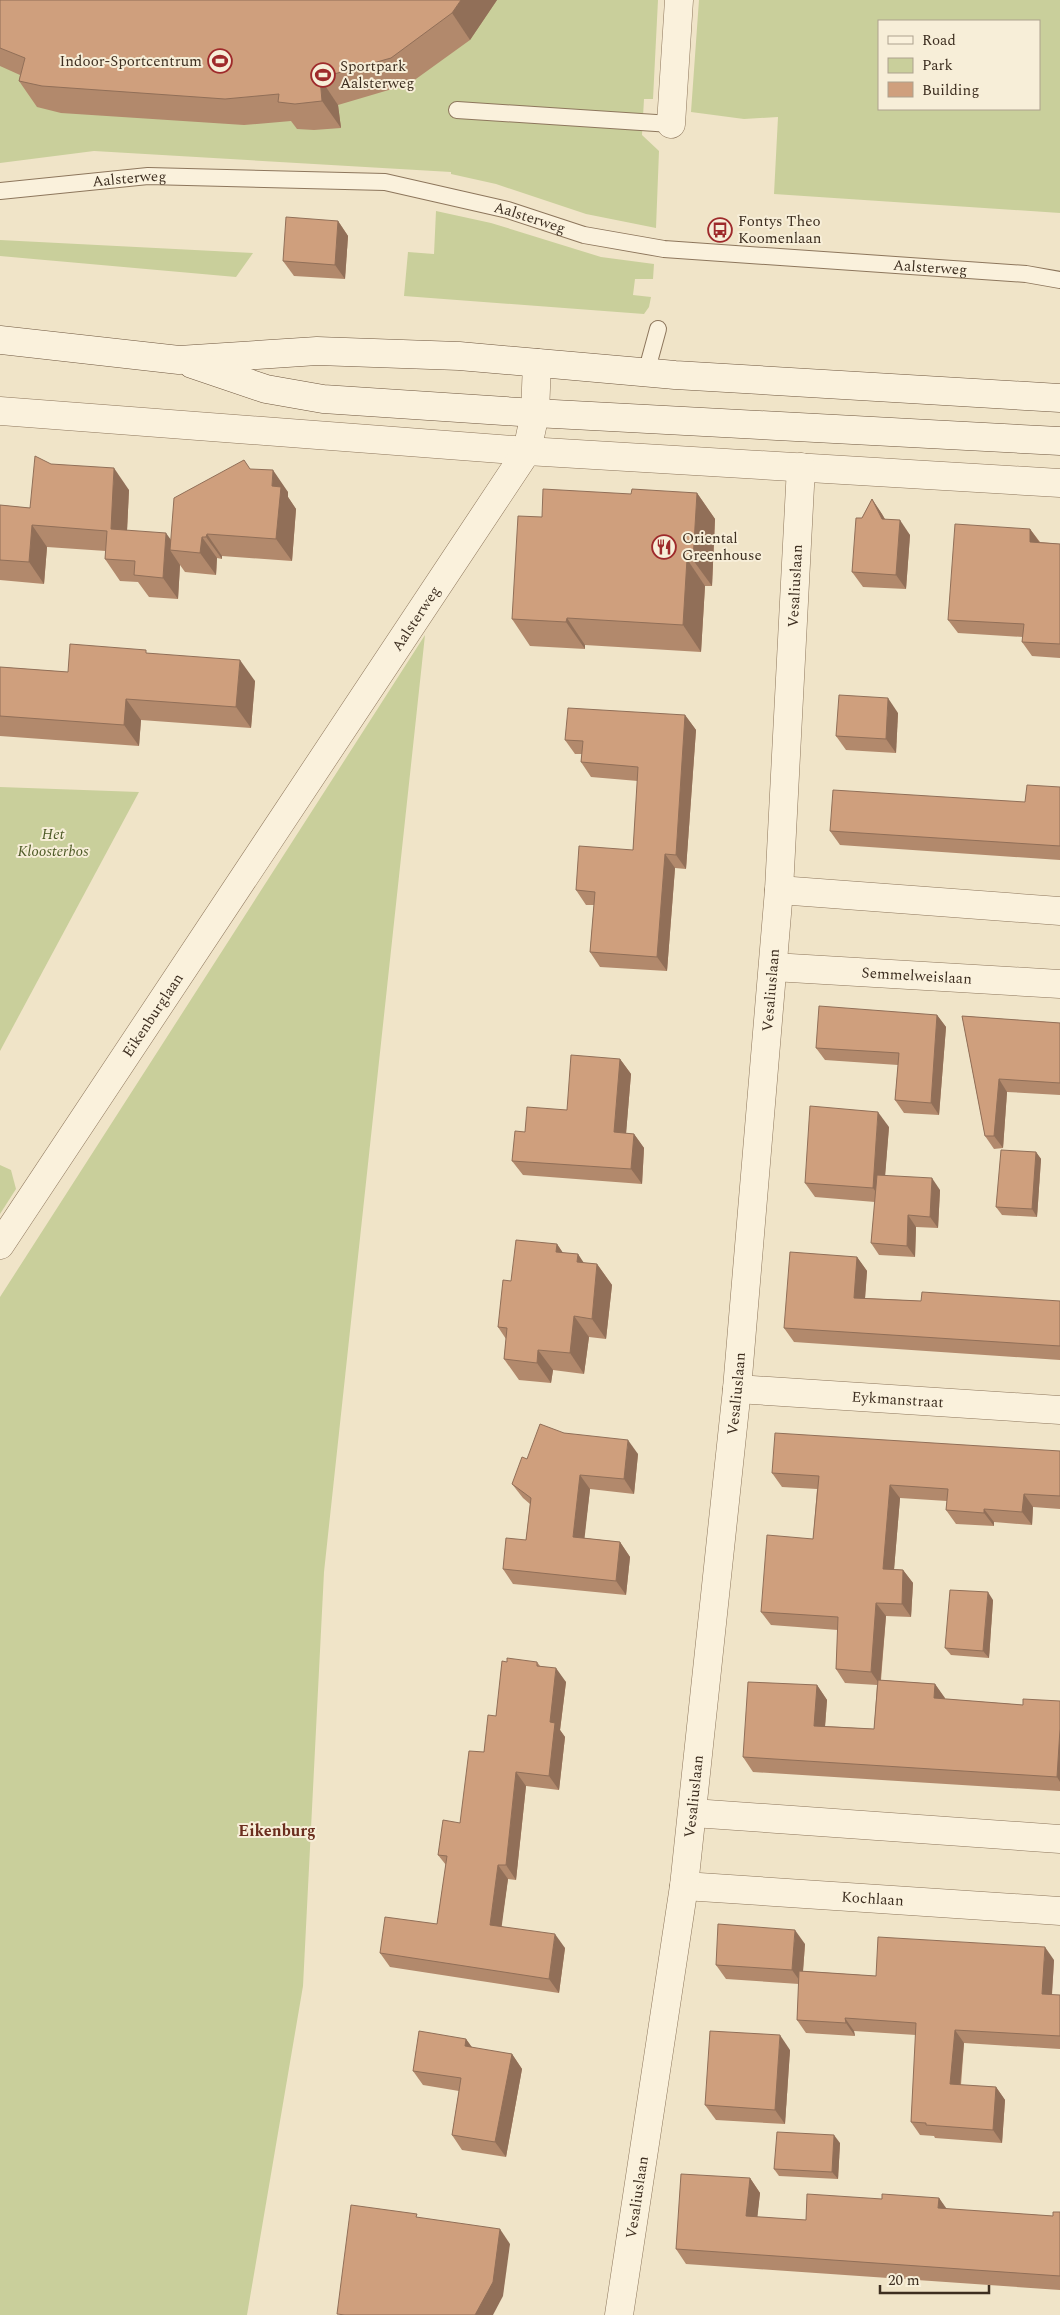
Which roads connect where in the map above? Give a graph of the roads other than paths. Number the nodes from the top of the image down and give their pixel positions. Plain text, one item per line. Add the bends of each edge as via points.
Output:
1 (679, 0) edge
2 (458, 110) dead end
3 (671, 124) joint
4 (0, 191) edge
5 (1060, 280) edge
6 (658, 329) dead end
7 (0, 340) edge
8 (179, 360) junction
9 (537, 363) junction
10 (646, 373) junction
11 (1060, 398) edge
12 (0, 411) edge
13 (535, 413) junction
14 (1060, 441) edge
15 (527, 451) junction
16 (801, 467) junction
17 (1060, 483) edge
18 (306, 786) joint
19 (779, 890) junction
20 (1060, 911) edge
21 (773, 967) junction
22 (1060, 984) edge
23 (0, 1245) edge
24 (737, 1389) junction
25 (1060, 1410) edge
26 (693, 1813) junction
27 (1060, 1839) edge
28 (684, 1886) junction
29 (1060, 1911) edge
30 (619, 2315) edge

1 - 3 street
2 - 3 lane
4 - 5 lane, Aalsterweg via 148,176 385,182 508,210 584,236 664,249 1026,274
6 - 10 lane
7 - 8 street
8 - 9 street via 317,351 459,356
8 - 13 street via 266,389 323,399
9 - 10 street
9 - 13 street, Aalsterweg
10 - 11 street
12 - 15 street
13 - 14 street
13 - 15 street, Aalsterweg
15 - 16 street
15 - 18 street, Aalsterweg
16 - 17 street
16 - 19 street, Vesaliuslaan
18 - 23 street, Eikenburglaan
19 - 20 street
19 - 21 street, Vesaliuslaan
21 - 22 street, Semmelweislaan
21 - 24 street, Vesaliuslaan
24 - 25 street, Eykmanstraat
24 - 26 street, Vesaliuslaan
26 - 27 street
26 - 28 street, Vesaliuslaan
28 - 29 street, Kochlaan
28 - 30 street, Vesaliuslaan

